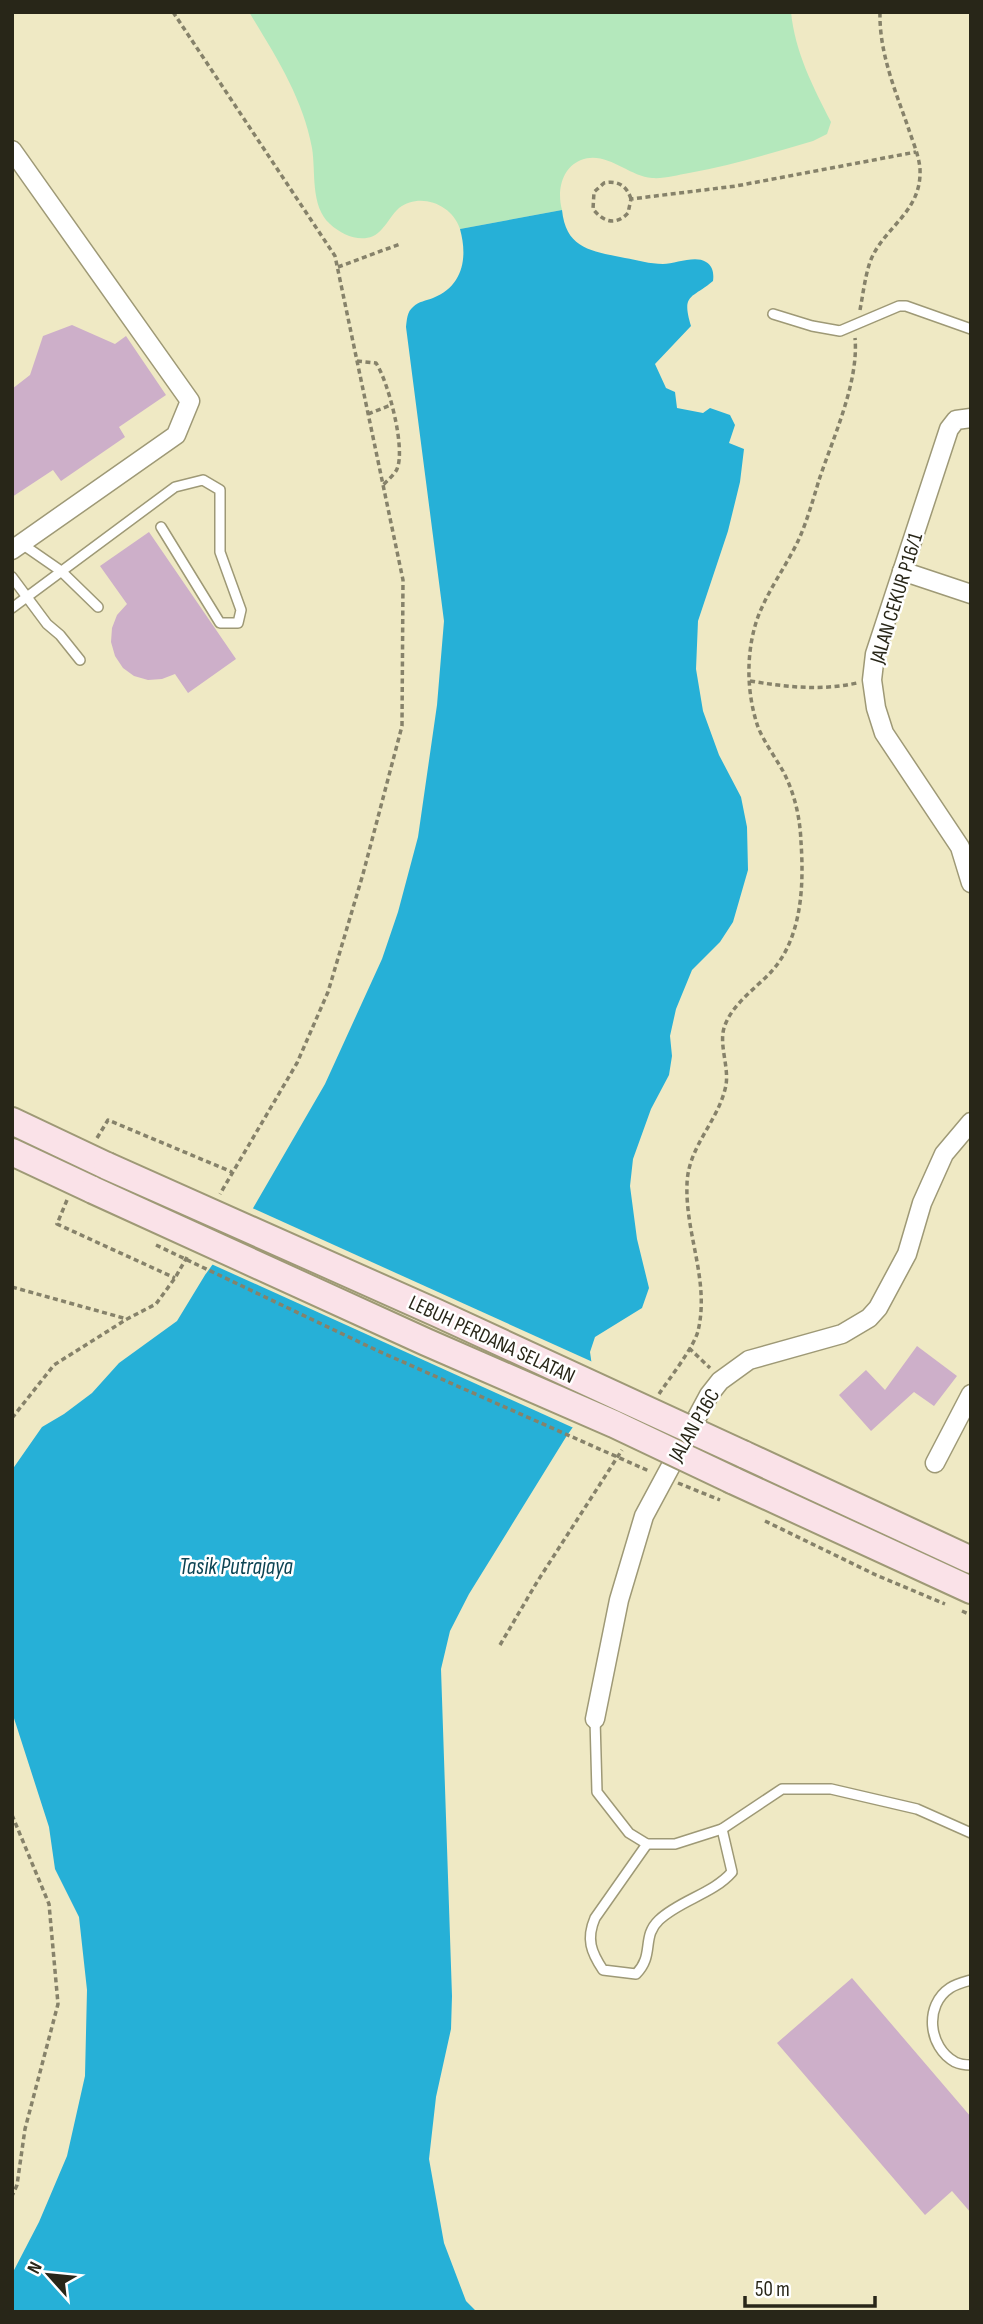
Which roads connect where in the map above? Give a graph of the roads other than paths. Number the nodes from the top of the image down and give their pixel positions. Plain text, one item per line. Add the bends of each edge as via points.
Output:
1 (12, 150) edge
2 (773, 314) dead end
3 (971, 329) edge
4 (963, 419) edge
5 (160, 527) dead end
6 (17, 547) edge
7 (61, 571) junction
8 (902, 571) junction
9 (12, 577) edge
10 (971, 594) edge
11 (27, 598) junction
12 (98, 607) dead end
13 (12, 608) edge
14 (80, 660) dead end
15 (971, 883) edge
16 (12, 1121) edge
17 (971, 1122) edge
18 (12, 1152) edge
19 (971, 1394) edge
20 (935, 1463) dead end
21 (971, 1560) edge
22 (965, 1600) edge
23 (595, 1719) joint
24 (722, 1829) junction
25 (971, 1833) edge
26 (647, 1844) junction
27 (971, 1980) edge
28 (971, 2065) edge

1 - 6 street via 190,401 176,435
2 - 3 lane via 833,331 906,306
4 - 8 street, JALAN CEKUR P16/1 via 949,429
5 - 7 lane via 220,623 238,623 241,610 220,552 220,490 203,480 174,486
6 - 7 lane
7 - 11 lane
7 - 12 lane
8 - 10 street
8 - 15 street, JALAN CEKUR P16/1 via 875,654 876,708 884,733 960,847
9 - 11 lane
11 - 13 lane
11 - 14 lane
16 - 21 main road, LEBUH PERDANA SELATAN, bridge via 100,1155
17 - 23 street, JALAN P16C via 944,1154 922,1203 907,1254 869,1318 842,1334 749,1360 709,1395 644,1516 619,1600
18 - 22 main road, LEBUH PERDANA SELATAN, bridge via 86,1198 614,1424 726,1490
19 - 20 street
23 - 26 lane via 597,1792 629,1833
24 - 25 lane via 782,1788 831,1789 918,1810
24 - 26 lane via 675,1844
24 - 26 lane via 732,1872 658,1921 649,1936 646,1964 636,1974 603,1970 591,1952 590,1931
27 - 28 lane via 949,1989 935,2007 932,2028 939,2048 956,2063

